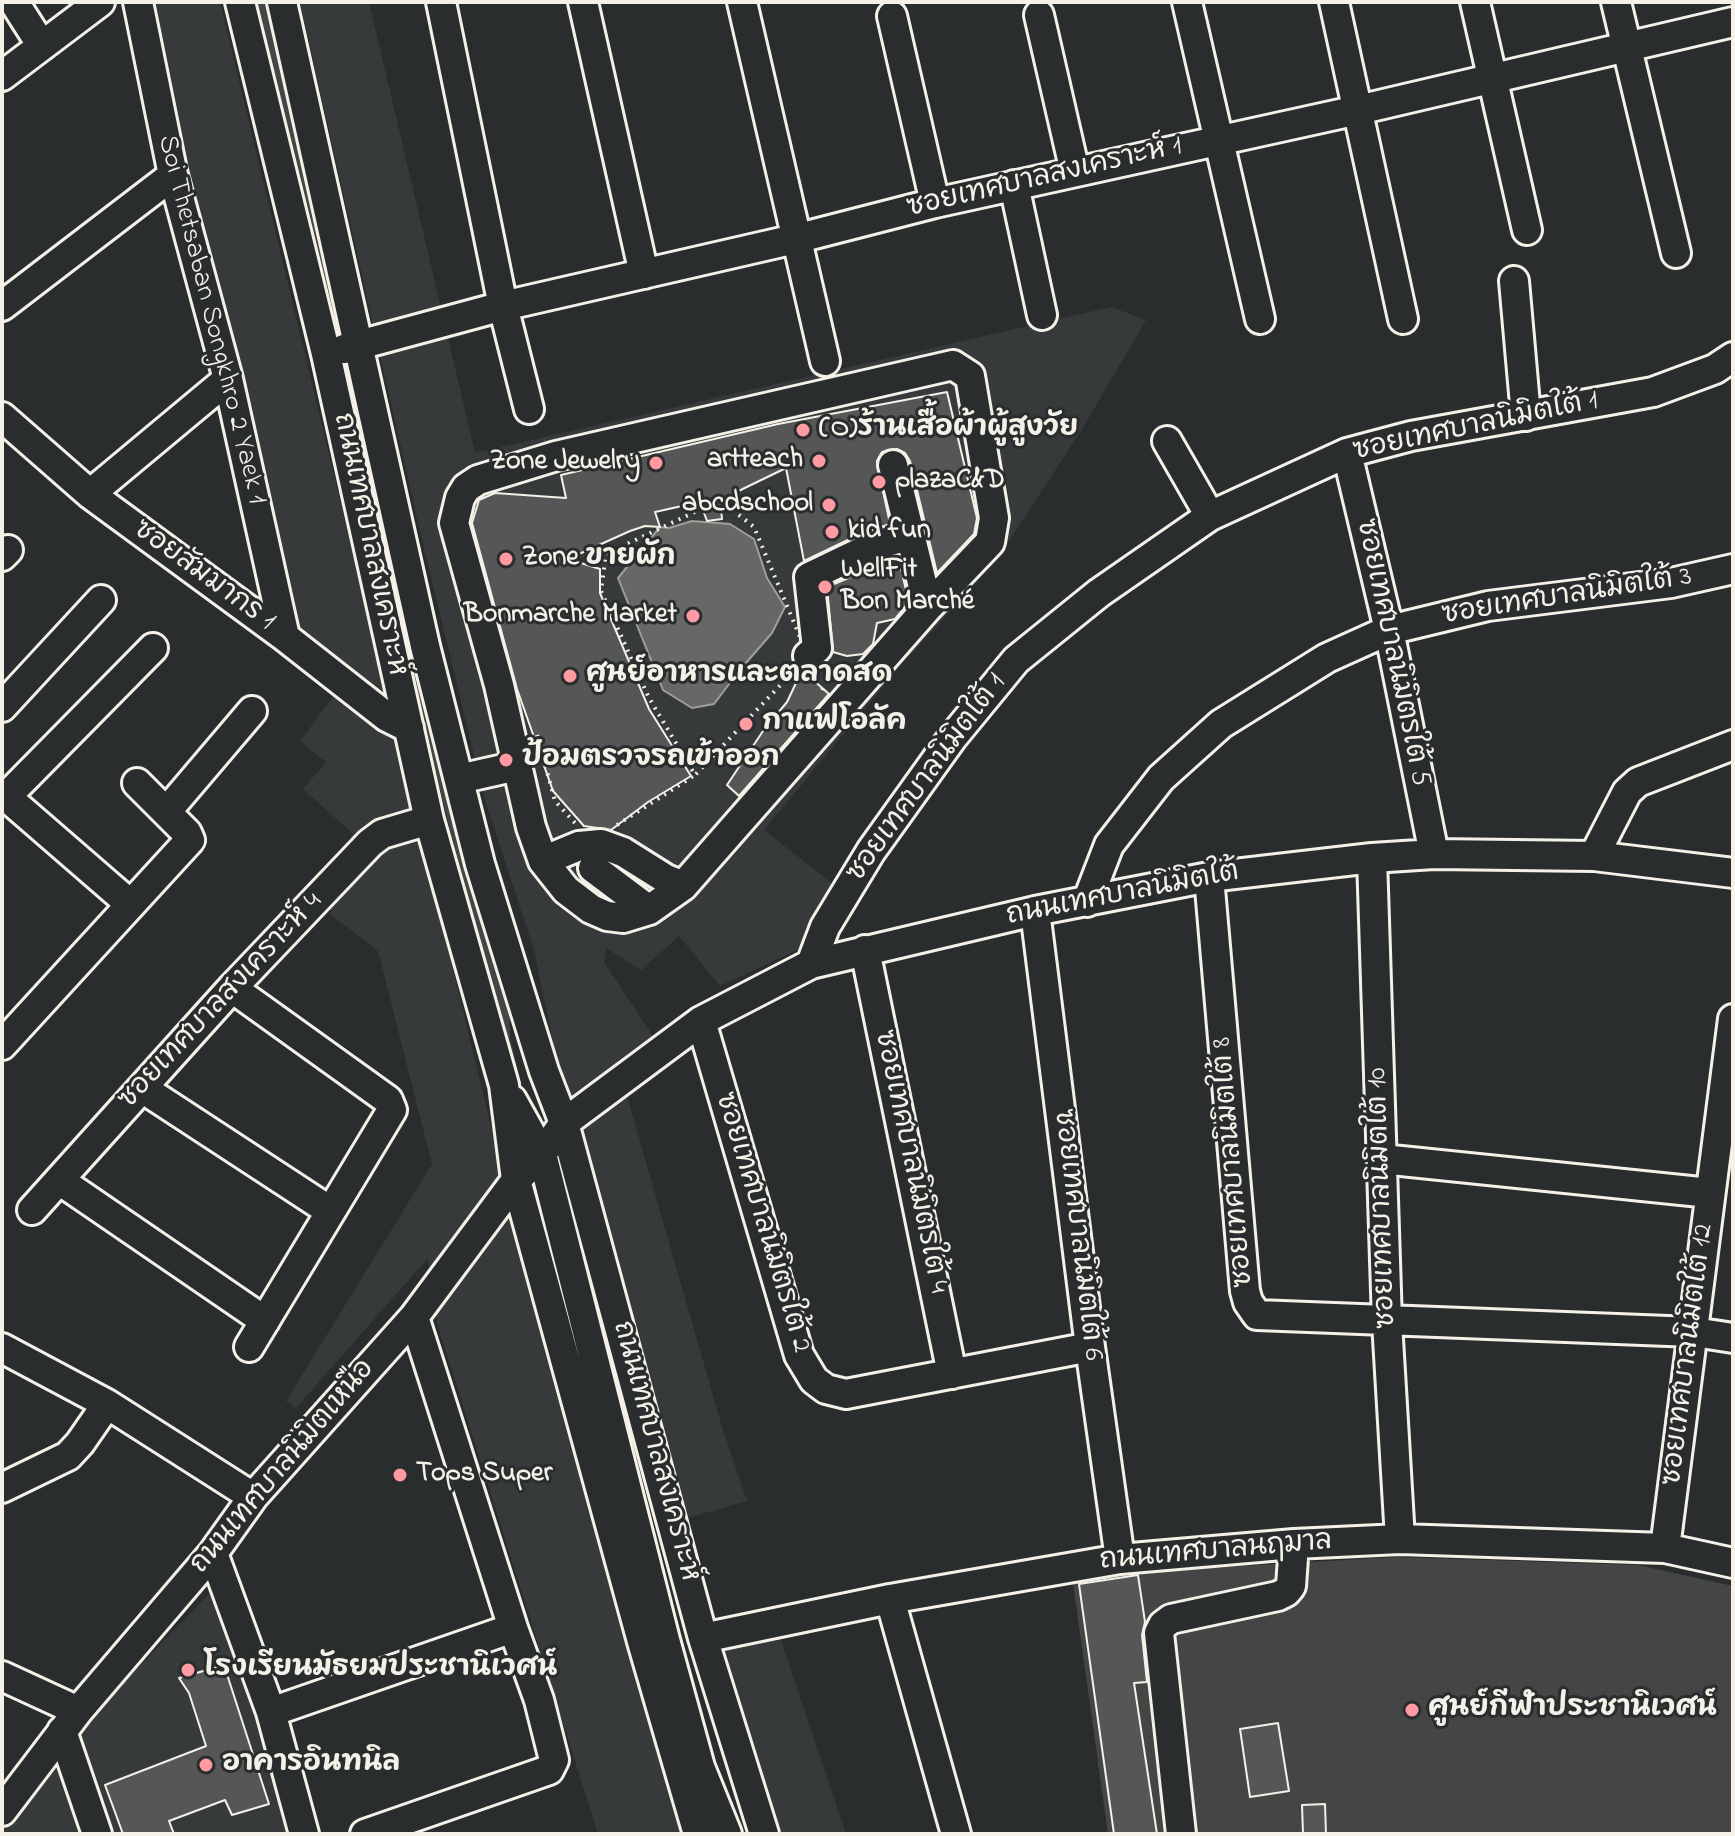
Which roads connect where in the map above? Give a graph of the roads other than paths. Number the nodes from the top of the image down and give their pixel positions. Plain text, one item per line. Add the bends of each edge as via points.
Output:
1 (14, 2) edge
2 (100, 2) edge
3 (138, 2) edge
4 (240, 2) edge
5 (282, 2) edge
6 (441, 2) edge
7 (583, 2) edge
8 (742, 2) edge
9 (1187, 2) edge
10 (1334, 2) edge
11 (1475, 2) edge
12 (1616, 2) edge
13 (1039, 15) dead end
14 (892, 16) dead end
15 (1733, 22) edge
16 (42, 46) junction
17 (1626, 49) junction
18 (2, 76) edge
19 (1491, 78) junction
20 (1358, 110) junction
21 (1218, 140) junction
22 (1075, 172) junction
23 (173, 175) junction
24 (1014, 185) junction
25 (935, 203) junction
26 (1527, 230) dead end
27 (795, 239) junction
28 (1676, 253) dead end
29 (644, 274) junction
30 (1514, 281) dead end
31 (2, 306) edge
32 (503, 306) junction
33 (1042, 315) dead end
34 (1260, 319) dead end
35 (1403, 319) dead end
36 (360, 345) junction
37 (326, 354) junction
38 (1733, 357) edge
39 (825, 361) dead end
40 (228, 379) junction
41 (529, 409) dead end
42 (1526, 416) junction
43 (2, 417) edge
44 (1167, 441) dead end
45 (1347, 453) junction
46 (893, 465) dead end
47 (90, 494) junction
48 (1210, 516) junction
49 (910, 536) junction
50 (1733, 569) edge
51 (101, 600) dead end
52 (928, 607) junction
53 (1389, 630) junction
54 (285, 637) junction
55 (153, 648) dead end
56 (822, 659) road end
57 (2, 707) edge
58 (252, 711) dead end
59 (409, 728) junction
60 (1733, 745) edge
61 (517, 766) junction
62 (459, 779) junction
63 (137, 783) dead end
64 (4, 795) edge
65 (167, 811) junction
66 (429, 820) junction
67 (1434, 854) junction
68 (1594, 856) junction
69 (1372, 858) junction
70 (543, 861) junction
71 (593, 868) dead end
72 (1733, 873) edge
73 (1209, 877) junction
74 (683, 886) junction
75 (1087, 902) junction
76 (130, 904) junction
77 (649, 910) junction
78 (1035, 911) junction
79 (865, 950) junction
80 (811, 964) junction
81 (232, 988) junction
82 (1733, 1019) edge
83 (701, 1021) junction
84 (2, 1045) edge
85 (544, 1071) junction
86 (504, 1085) junction
87 (142, 1088) junction
88 (564, 1123) junction
89 (542, 1154) junction
90 (1382, 1159) junction
91 (59, 1180) junction
92 (516, 1180) junction
93 (1710, 1193) junction
94 (32, 1210) dead end
95 (330, 1211) junction
96 (414, 1317) junction
97 (265, 1321) junction
98 (1387, 1322) junction
99 (1694, 1332) junction
100 (1733, 1338) edge
101 (249, 1347) dead end
102 (1090, 1347) junction
103 (2, 1348) edge
104 (952, 1374) junction
105 (107, 1404) junction
106 (2, 1488) edge
107 (253, 1497) junction
108 (1400, 1539) junction
109 (1294, 1544) junction
110 (1665, 1548) junction
111 (213, 1553) junction
112 (1120, 1559) junction
113 (1733, 1563) edge
114 (890, 1599) junction
115 (513, 1628) junction
116 (703, 1638) junction
117 (2, 1676) edge
118 (271, 1712) junction
119 (70, 1721) junction
120 (2, 1811) edge
121 (97, 1834) edge
122 (304, 1834) edge
123 (365, 1834) edge
124 (698, 1834) edge
125 (727, 1834) edge
126 (764, 1834) edge
127 (956, 1834) edge
128 (1181, 1834) edge

1 - 16 street
2 - 16 street
3 - 23 street, Soi Thetsaban Songkhro 2 Yaek 1
4 - 37 street, ถนนเทศบาลสงเคราะห์
5 - 36 street, ถนนเทศบาลสงเคราะห์
6 - 32 street
7 - 29 street
8 - 27 street
9 - 21 street
10 - 20 street
11 - 19 street
12 - 17 street
13 - 22 street
14 - 25 street
15 - 17 street, ซอยเทศบาลสงเคราะห์ 1
16 - 18 street
17 - 19 street, ซอยเทศบาลสงเคราะห์ 1
17 - 28 street
19 - 20 street, ซอยเทศบาลสงเคราะห์ 1
19 - 26 street
20 - 21 street, ซอยเทศบาลสงเคราะห์ 1
20 - 35 street
21 - 22 street, ซอยเทศบาลสงเคราะห์ 1
21 - 34 street
22 - 24 street, ซอยเทศบาลสงเคราะห์ 1
23 - 31 street
23 - 40 street, Soi Thetsaban Songkhro 2 Yaek 1
24 - 25 street, ซอยเทศบาลสงเคราะห์ 1
24 - 33 street
25 - 27 street, ซอยเทศบาลสงเคราะห์ 1
27 - 29 street, ซอยเทศบาลสงเคราะห์ 1
27 - 39 street
29 - 32 street, ซอยเทศบาลสงเคราะห์ 1
30 - 42 street
32 - 36 street, ซอยเทศบาลสงเคราะห์ 1
32 - 41 street
36 - 37 street, ซอยเทศบาลสงเคราะห์ 1
36 - 62 street, ถนนเทศบาลสงเคราะห์
37 - 59 street, ถนนเทศบาลสงเคราะห์
38 - 42 street, ซอยเทศบาลนิมิตใต้ 1 via 1653,392
40 - 47 street
40 - 54 street, Soi Thetsaban Songkhro 2 Yaek 1
42 - 45 street, ซอยเทศบาลนิมิตใต้ 1
43 - 47 street, ซอยสัมมากร 1
44 - 48 street
45 - 48 street, ซอยเทศบาลนิมิตใต้ 1
45 - 53 street, ซอยเทศบาลนิมิตรใต้ 5
46 - 49 street
47 - 54 street, ซอยสัมมากร 1
48 - 80 street, ซอยเทศบาลนิมิตใต้ 1 via 1099,593 1016,660 871,851 825,927
49 - 52 street
49 - 56 street via 882,543 809,577
50 - 53 street, ซอยเทศบาลนิมิตใต้ 3 via 1671,583 1488,606
51 - 57 street
52 - 61 street via 990,542 994,518 970,376 953,365 556,456 478,480 460,498 454,523
52 - 74 street
53 - 67 street, ซอยเทศบาลนิมิตรใต้ 5
53 - 75 street, ซอยเทศบาลนิมิตใต้ 3 via 1327,658 1221,724 1161,778 1109,845
54 - 59 street, ซอยสัมมากร 1 via 387,717
55 - 64 street
58 - 65 street
59 - 66 street, ถนนเทศบาลสงเคราะห์
60 - 68 street via 1638,782 1627,792
61 - 62 street
61 - 70 street
62 - 85 street, ถนนเทศบาลสงเคราะห์
63 - 65 street
64 - 76 street
65 - 76 street via 190,840
66 - 81 street, ซอยเทศบาลสงเคราะห์ 4 via 382,834 370,843
66 - 86 street, ถนนเทศบาลสงเคราะห์
67 - 68 street, ถนนเทศบาลนิมิตใต้
67 - 69 street, ถนนเทศบาลนิมิตใต้
68 - 72 street, ถนนเทศบาลนิมิตใต้
69 - 73 street, ถนนเทศบาลนิมิตใต้
69 - 90 street, ซอยเทศบาลนิมิตใต้ 10
70 - 74 street via 579,846 601,844
70 - 77 street via 566,890 591,909 623,918
71 - 77 street
73 - 75 street, ถนนเทศบาลนิมิตใต้
73 - 98 street, ซอยเทศบาลนิมิตใต้ 8 via 1248,1302 1265,1317
74 - 77 street
75 - 78 street, ถนนเทศบาลนิมิตใต้
76 - 84 street
78 - 79 street, ถนนเทศบาลนิมิตใต้
78 - 102 street, ซอยเทศบาลนิมิตใต้ 6
79 - 80 street, ถนนเทศบาลนิมิตใต้
79 - 104 street, ซอยเทศบาลนิมิตรใต้ 4
80 - 83 street, ถนนเทศบาลนิมิตใต้
81 - 87 street, ซอยเทศบาลสงเคราะห์ 4
81 - 95 street via 391,1106
82 - 93 street, ซอยเทศบาลนิมิตใต้ 12
83 - 88 street, ถนนเทศบาลนิมิตใต้
83 - 104 street, ซอยเทศบาลนิมิตรใต้ 2 via 799,1355 814,1380 846,1394
85 - 88 street, ถนนเทศบาลสงเคราะห์
85 - 89 street, ถนนเทศบาลสงเคราะห์
86 - 89 street, ถนนเทศบาลสงเคราะห์
86 - 92 street, ถนนเทศบาลสงเคราะห์
87 - 91 street, ซอยเทศบาลสงเคราะห์ 4
87 - 95 street
88 - 89 street, ถนนเทศบาลนิมิตเหนือ
88 - 116 street, ถนนเทศบาลสงเคราะห์
89 - 92 street, ถนนเทศบาลนิมิตเหนือ
89 - 125 street, ถนนเทศบาลสงเคราะห์ via 665,1640 700,1767
90 - 93 street
90 - 98 street, ซอยเทศบาลนิมิตใต้ 10
91 - 94 street, ซอยเทศบาลสงเคราะห์ 4
91 - 97 street
92 - 96 street, ถนนเทศบาลนิมิตเหนือ
92 - 124 street, ถนนเทศบาลสงเคราะห์
93 - 99 street, ซอยเทศบาลนิมิตใต้ 12
95 - 97 street
96 - 107 street, ถนนเทศบาลนิมิตเหนือ
96 - 115 street
97 - 101 street
98 - 99 street, ซอยเทศบาลนิมิตใต้ 8
98 - 108 street, ซอยเทศบาลนิมิตใต้ 10
99 - 100 street, ซอยเทศบาลนิมิตใต้ 8
99 - 110 street, ซอยเทศบาลนิมิตใต้ 12
102 - 104 street, ซอยเทศบาลนิมิตรใต้ 2
102 - 112 street, ซอยเทศบาลนิมิตใต้ 6
103 - 105 street
105 - 106 street via 68,1456
105 - 107 street
107 - 111 street, ถนนเทศบาลนิมิตเหนือ
108 - 109 street, ถนนเทศบาลนฤมาล
108 - 110 street, ถนนเทศบาลนฤมาล
109 - 112 street, ถนนเทศบาลนฤมาล
109 - 128 street via 1286,1592 1171,1619 1159,1633
110 - 113 street, ถนนเทศบาลนฤมาล
111 - 118 street
111 - 119 street, ถนนเทศบาลนิมิตเหนือ
112 - 114 street, ถนนเทศบาลนฤมาล
114 - 116 street, ถนนเทศบาลนฤมาล
114 - 127 street
115 - 118 street
115 - 123 street via 539,1700 552,1767
116 - 126 street, ถนนเทศบาลสงเคราะห์
117 - 119 street
118 - 122 street
119 - 120 street, ถนนเทศบาลนิมิตเหนือ
119 - 121 street

